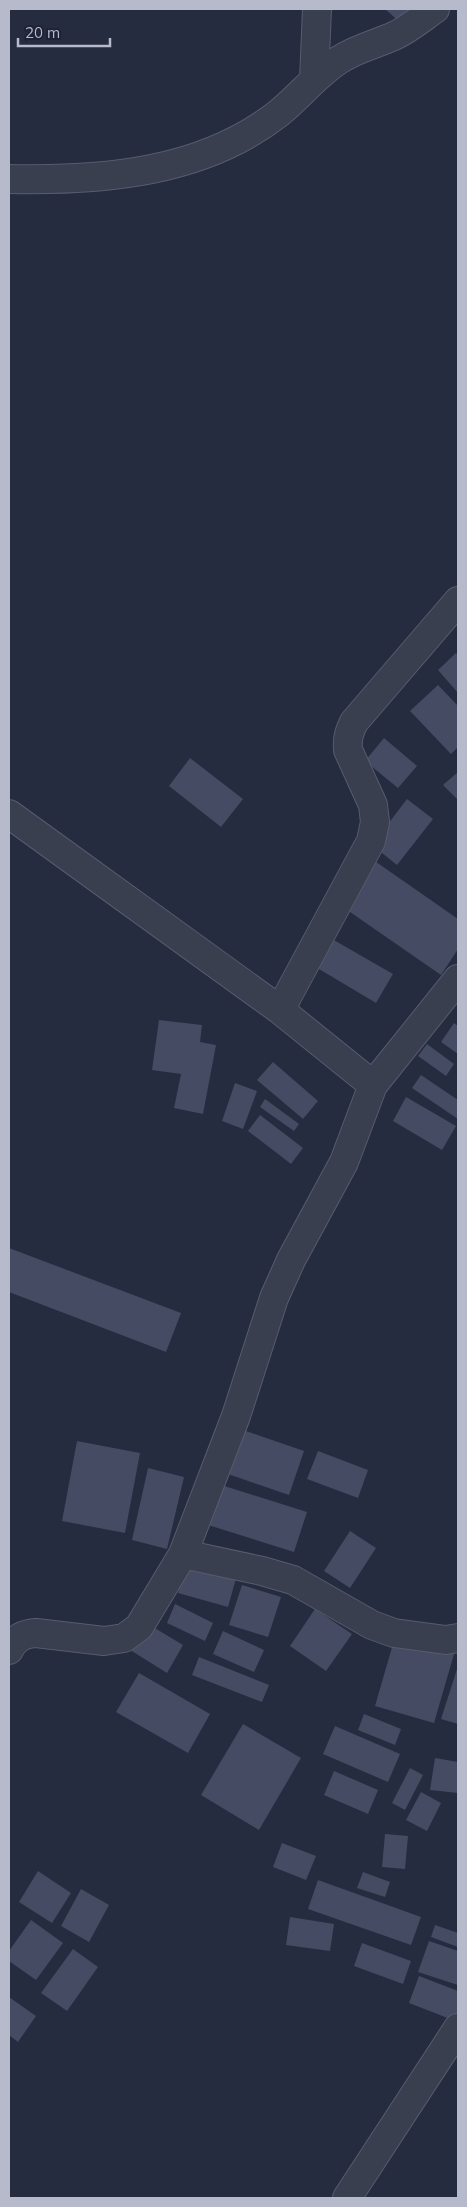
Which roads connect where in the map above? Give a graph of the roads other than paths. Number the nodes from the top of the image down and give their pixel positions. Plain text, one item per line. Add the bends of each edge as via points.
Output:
1 (317, 9) edge
2 (435, 9) edge
3 (314, 80) junction
4 (9, 179) edge
5 (458, 601) edge
6 (9, 814) edge
7 (458, 979) edge
8 (280, 1010) junction
9 (373, 1085) junction
10 (183, 1554) junction
11 (458, 1638) edge
12 (9, 1650) edge
13 (458, 2028) edge
14 (347, 2198) edge

1 - 3 street
2 - 3 street via 396,35 340,59
3 - 4 street via 279,112 214,152 169,165 103,177
5 - 8 street via 354,722 349,732 348,750 374,805 371,841
6 - 8 street
7 - 9 street
8 - 9 street
9 - 10 street via 344,1162 290,1260 274,1298 236,1416
10 - 11 street via 293,1580 372,1625 394,1633 446,1640
10 - 12 street via 139,1627 124,1638 104,1641 36,1633 21,1636
13 - 14 street

